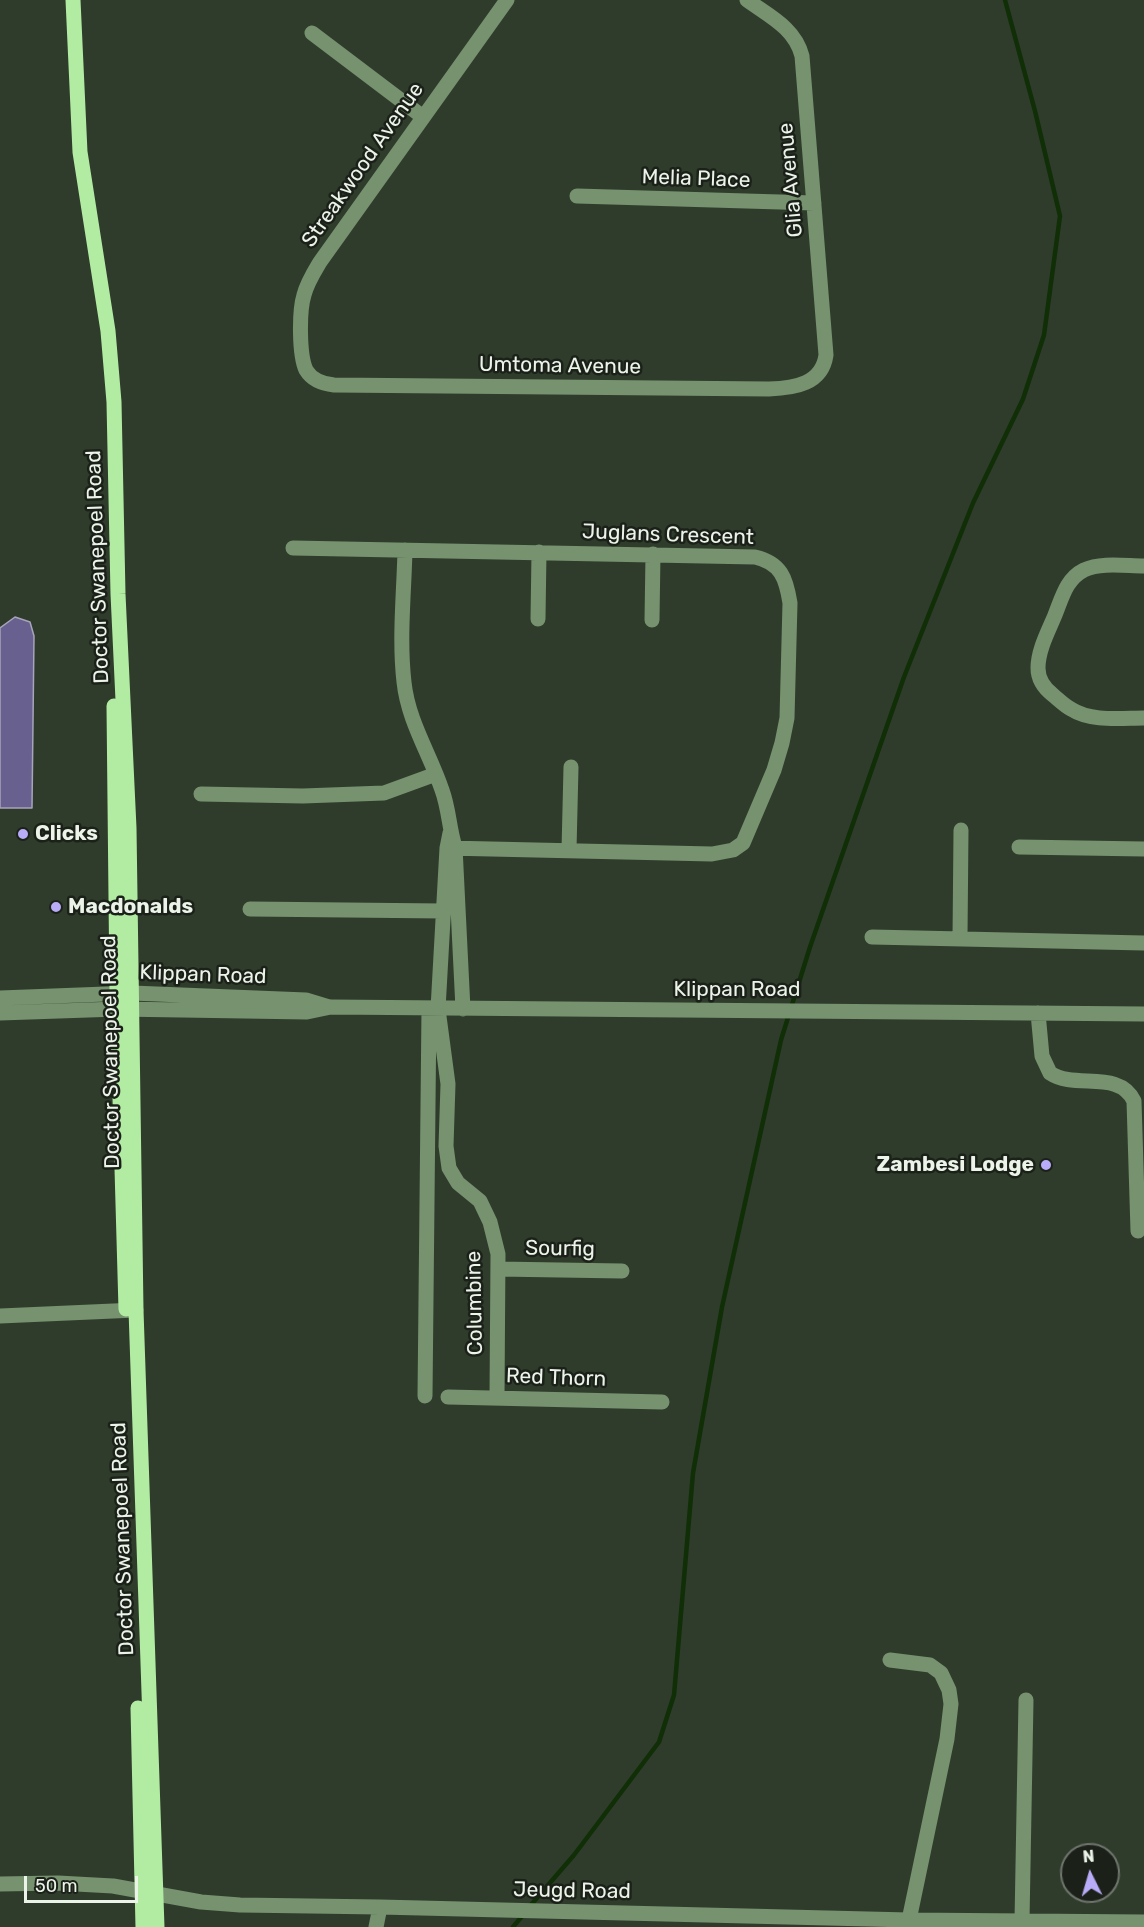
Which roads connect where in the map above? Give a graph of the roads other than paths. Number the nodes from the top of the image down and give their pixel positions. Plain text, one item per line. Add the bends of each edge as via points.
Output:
1 (66, 0) edge
2 (73, 0) edge
3 (507, 0) edge
4 (747, 0) edge
5 (312, 33) dead end
6 (423, 117) junction
7 (577, 196) dead end
8 (814, 203) junction
9 (307, 371) joint
10 (815, 379) joint
11 (293, 548) dead end
12 (405, 550) junction
13 (539, 552) junction
14 (653, 554) junction
15 (1144, 566) edge
16 (538, 620) dead end
17 (652, 620) dead end
18 (1144, 718) edge
19 (571, 767) dead end
20 (436, 774) junction
21 (201, 794) dead end
22 (961, 830) dead end
23 (451, 843) junction
24 (1019, 847) dead end
25 (1144, 849) edge
26 (569, 850) junction
27 (250, 909) dead end
28 (443, 911) junction
29 (872, 937) dead end
30 (960, 938) junction
31 (1144, 943) edge
32 (124, 993) junction
33 (0, 998) edge
34 (331, 1007) junction
35 (125, 1009) junction
36 (433, 1009) junction
37 (463, 1009) junction
38 (0, 1013) edge
39 (1038, 1013) junction
40 (1144, 1014) edge
41 (1138, 1232) dead end
42 (498, 1269) junction
43 (622, 1270) dead end
44 (131, 1310) junction
45 (0, 1316) edge
46 (426, 1396) dead end
47 (448, 1397) dead end
48 (497, 1397) junction
49 (662, 1402) dead end
50 (890, 1660) dead end
51 (1026, 1700) dead end
52 (0, 1884) edge
53 (149, 1891) junction
54 (380, 1907) junction
55 (597, 1920) edge
56 (631, 1920) edge
57 (909, 1920) junction
58 (1022, 1921) junction
59 (1144, 1922) edge
60 (143, 1927) edge
61 (157, 1927) edge
62 (375, 1927) edge

1 - 32 main road, Doctor Swanepoel Road via 74,153 101,329 111,448
2 - 32 main road, Doctor Swanepoel Road via 80,152 108,331 114,402 129,828
3 - 6 street, Streakwood Avenue
4 - 8 street, Glia Avenue via 789,30 800,47
5 - 6 street
6 - 9 street, Streakwood Avenue via 310,280 301,315
7 - 8 street, Melia Place
8 - 10 street, Glia Avenue via 826,355
9 - 10 street, Umtoma Avenue via 323,384 334,385 769,389 788,388
11 - 12 street, Juglans Crescent
12 - 13 street, Juglans Crescent
12 - 20 street via 404,684 417,732
13 - 14 street, Juglans Crescent
13 - 16 street
14 - 17 street
14 - 26 street, Juglans Crescent via 755,557 767,560 783,574 790,603 787,718 782,743 748,833 733,850 712,854
15 - 18 street via 1085,570 1067,585 1043,645 1038,671 1046,690 1072,710 1102,717
19 - 26 street
20 - 21 street via 384,793
20 - 23 street via 447,807
22 - 30 street
23 - 26 street, Juglans Crescent
23 - 28 street
23 - 37 street
24 - 25 street
27 - 28 street
28 - 36 street
29 - 30 street
30 - 31 street
32 - 33 street, Klippan Road
32 - 34 street, Klippan Road via 306,1000
32 - 35 main road, Doctor Swanepoel Road
34 - 35 street, Klippan Road via 307,1012
34 - 36 street, Klippan Road
35 - 38 street, Klippan Road
35 - 44 main road, Doctor Swanepoel Road
36 - 37 street, Klippan Road
36 - 42 street, Columbine via 448,1084 449,1168 458,1183 480,1201 490,1222
36 - 46 street
37 - 39 street, Klippan Road
39 - 40 street, Klippan Road
39 - 41 street via 1042,1056 1050,1072 1064,1079 1121,1086 1134,1101
42 - 43 street, Sourfig
42 - 48 street, Columbine
44 - 45 street
44 - 53 main road, Doctor Swanepoel Road via 139,1717
47 - 48 street, Red Thorn
48 - 49 street, Red Thorn
50 - 57 street via 930,1665 946,1680 951,1704
51 - 58 street
52 - 53 street, Jeugd Road via 85,1884
53 - 54 street, Jeugd Road via 219,1904
53 - 60 main road, Doctor Swanepoel Road
53 - 61 main road, Doctor Swanepoel Road
54 - 55 street, Jeugd Road via 548,1912
54 - 62 street
55 - 56 street, Jeugd Road
56 - 57 street, Jeugd Road
57 - 58 street, Jeugd Road
58 - 59 street, Jeugd Road

